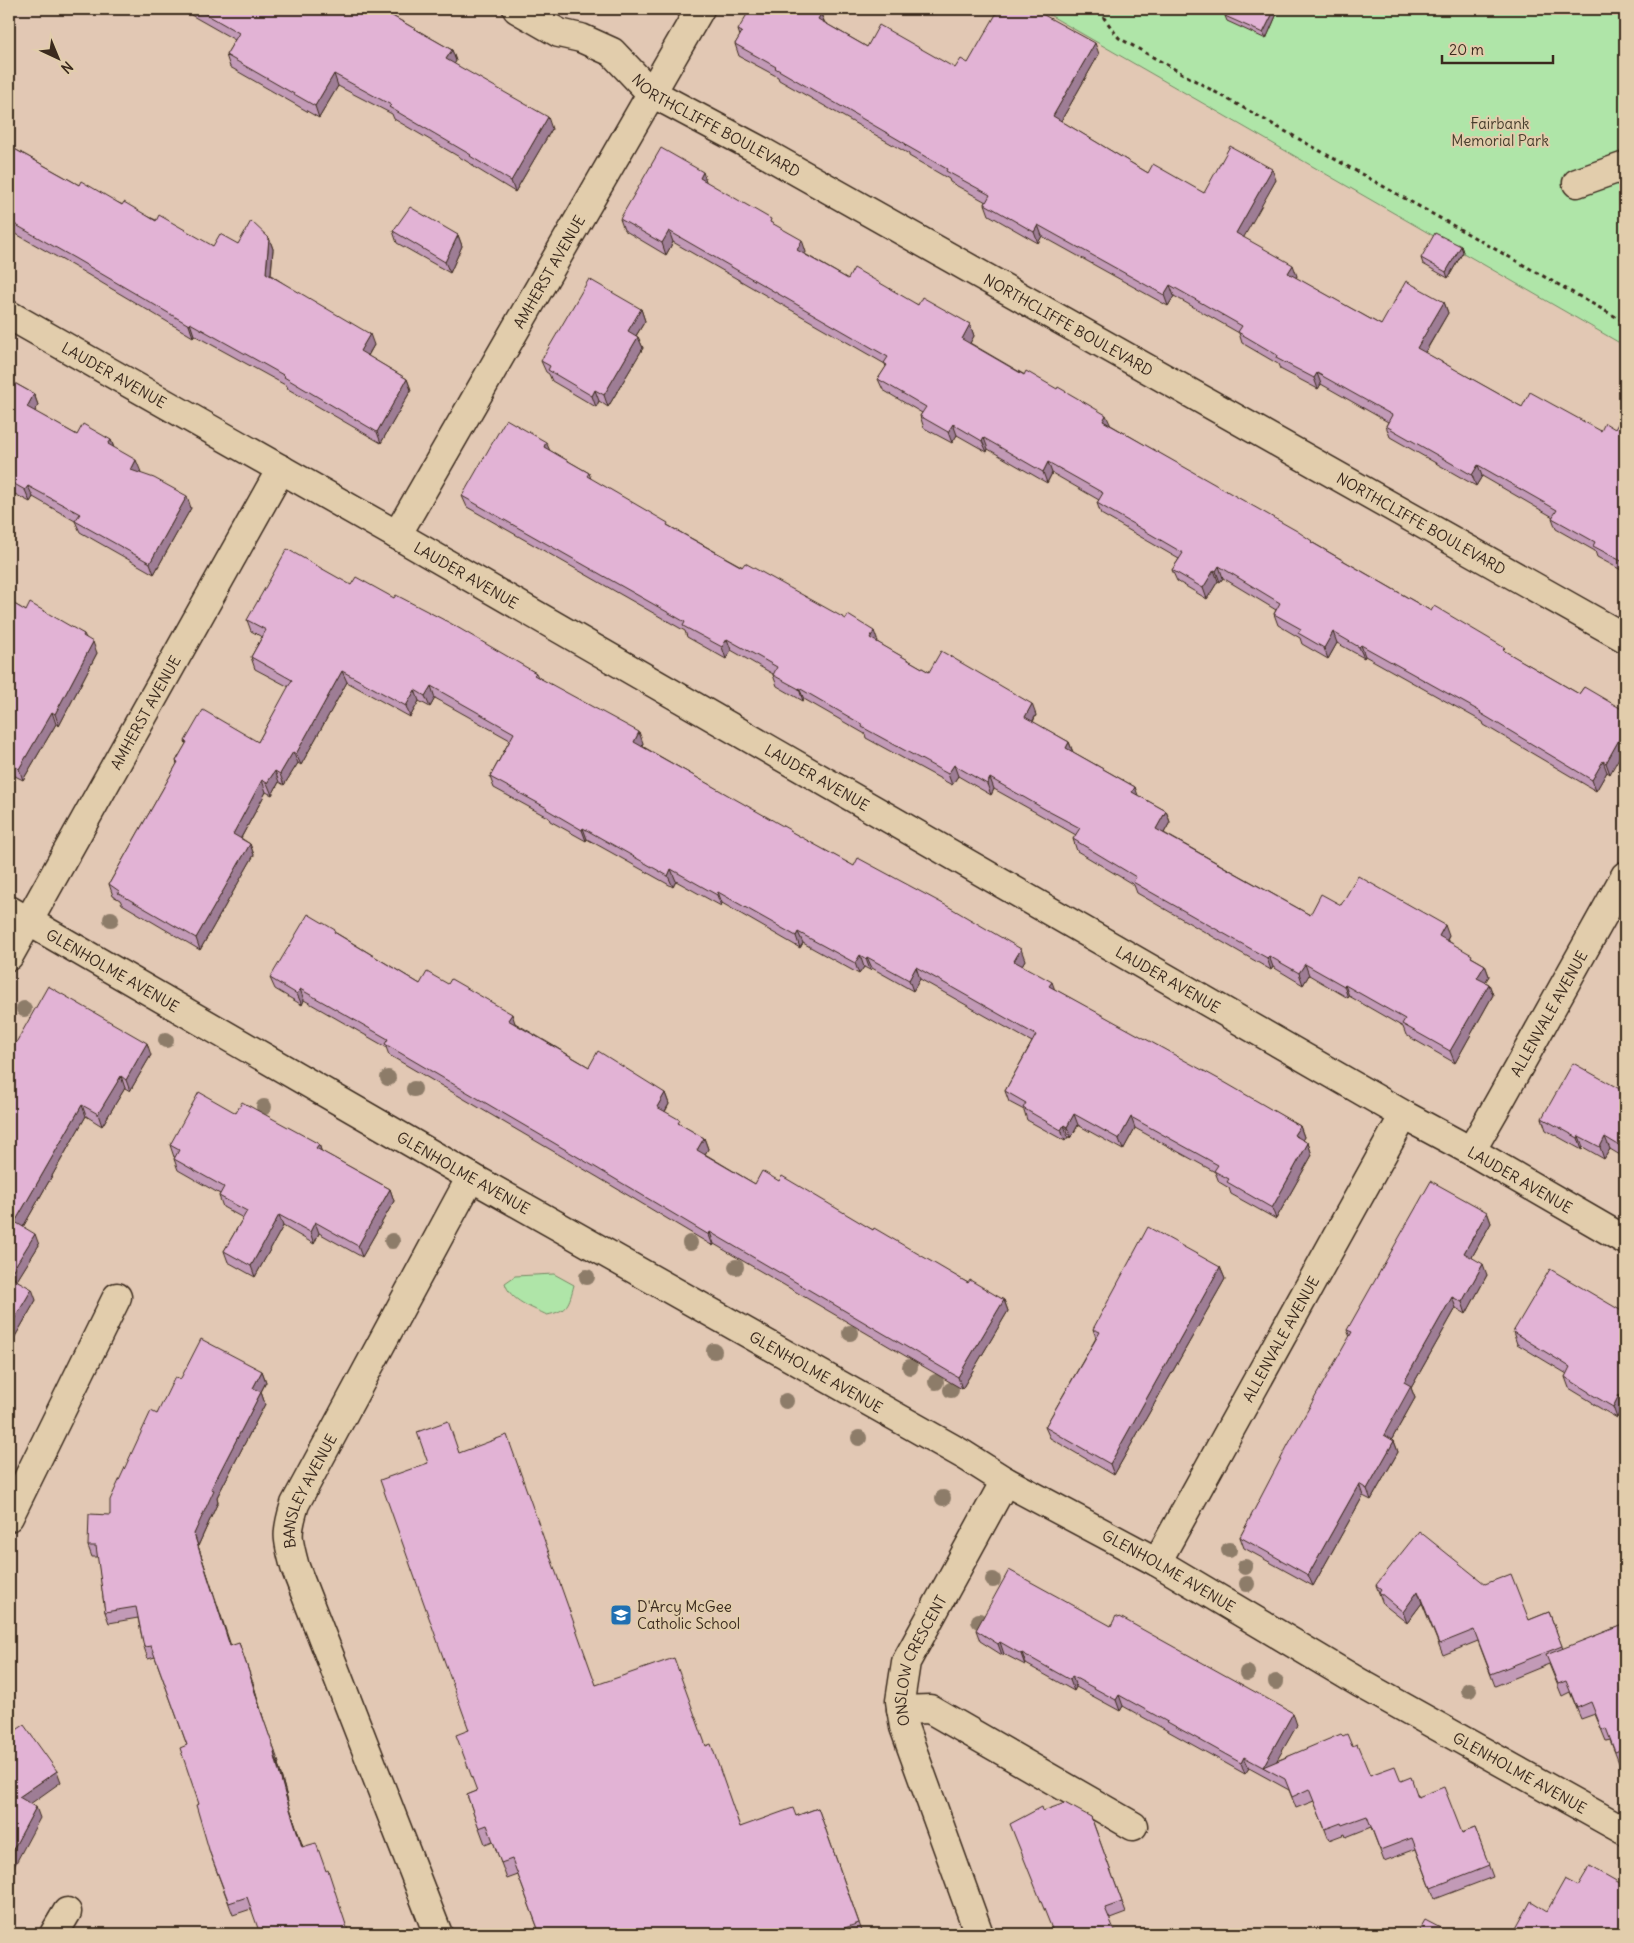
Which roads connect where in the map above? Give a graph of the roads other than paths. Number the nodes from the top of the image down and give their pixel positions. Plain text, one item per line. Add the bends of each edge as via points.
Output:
1 (517, 9) edge
2 (700, 9) edge
3 (650, 92) junction
4 (1625, 166) edge
5 (1577, 183) dead end
6 (9, 315) edge
7 (281, 469) junction
8 (398, 534) junction
9 (1625, 638) edge
10 (1625, 876) edge
11 (18, 915) edge
12 (9, 956) edge
13 (1404, 1115) junction
14 (1471, 1151) junction
15 (471, 1177) junction
16 (1625, 1240) edge
17 (118, 1297) dead end
18 (1005, 1481) junction
19 (9, 1517) edge
20 (1157, 1562) junction
21 (901, 1710) junction
22 (1133, 1826) dead end
23 (1625, 1831) edge
24 (438, 1934) edge
25 (979, 1934) edge

1 - 3 street, NORTHCLIFFE BOULEVARD via 559,33 612,52
2 - 3 street, AMHERST AVENUE
3 - 8 street, AMHERST AVENUE
3 - 9 street, NORTHCLIFFE BOULEVARD
4 - 5 street
6 - 7 street, LAUDER AVENUE
7 - 8 street, LAUDER AVENUE
7 - 11 street, AMHERST AVENUE
8 - 13 street, LAUDER AVENUE
10 - 14 street, ALLENVALE AVENUE
11 - 12 street, AMHERST AVENUE
11 - 15 street, GLENHOLME AVENUE
13 - 14 street, LAUDER AVENUE
13 - 20 street, ALLENVALE AVENUE
14 - 16 street, LAUDER AVENUE
15 - 18 street, GLENHOLME AVENUE
15 - 24 street, BANSLEY AVENUE via 295,1504 288,1528 288,1545 295,1567
17 - 19 street
18 - 20 street, GLENHOLME AVENUE
18 - 21 street, ONSLOW CRESCENT via 906,1662
20 - 23 street, GLENHOLME AVENUE via 1360,1683
21 - 22 street via 930,1709
21 - 25 street, ONSLOW CRESCENT via 904,1727

